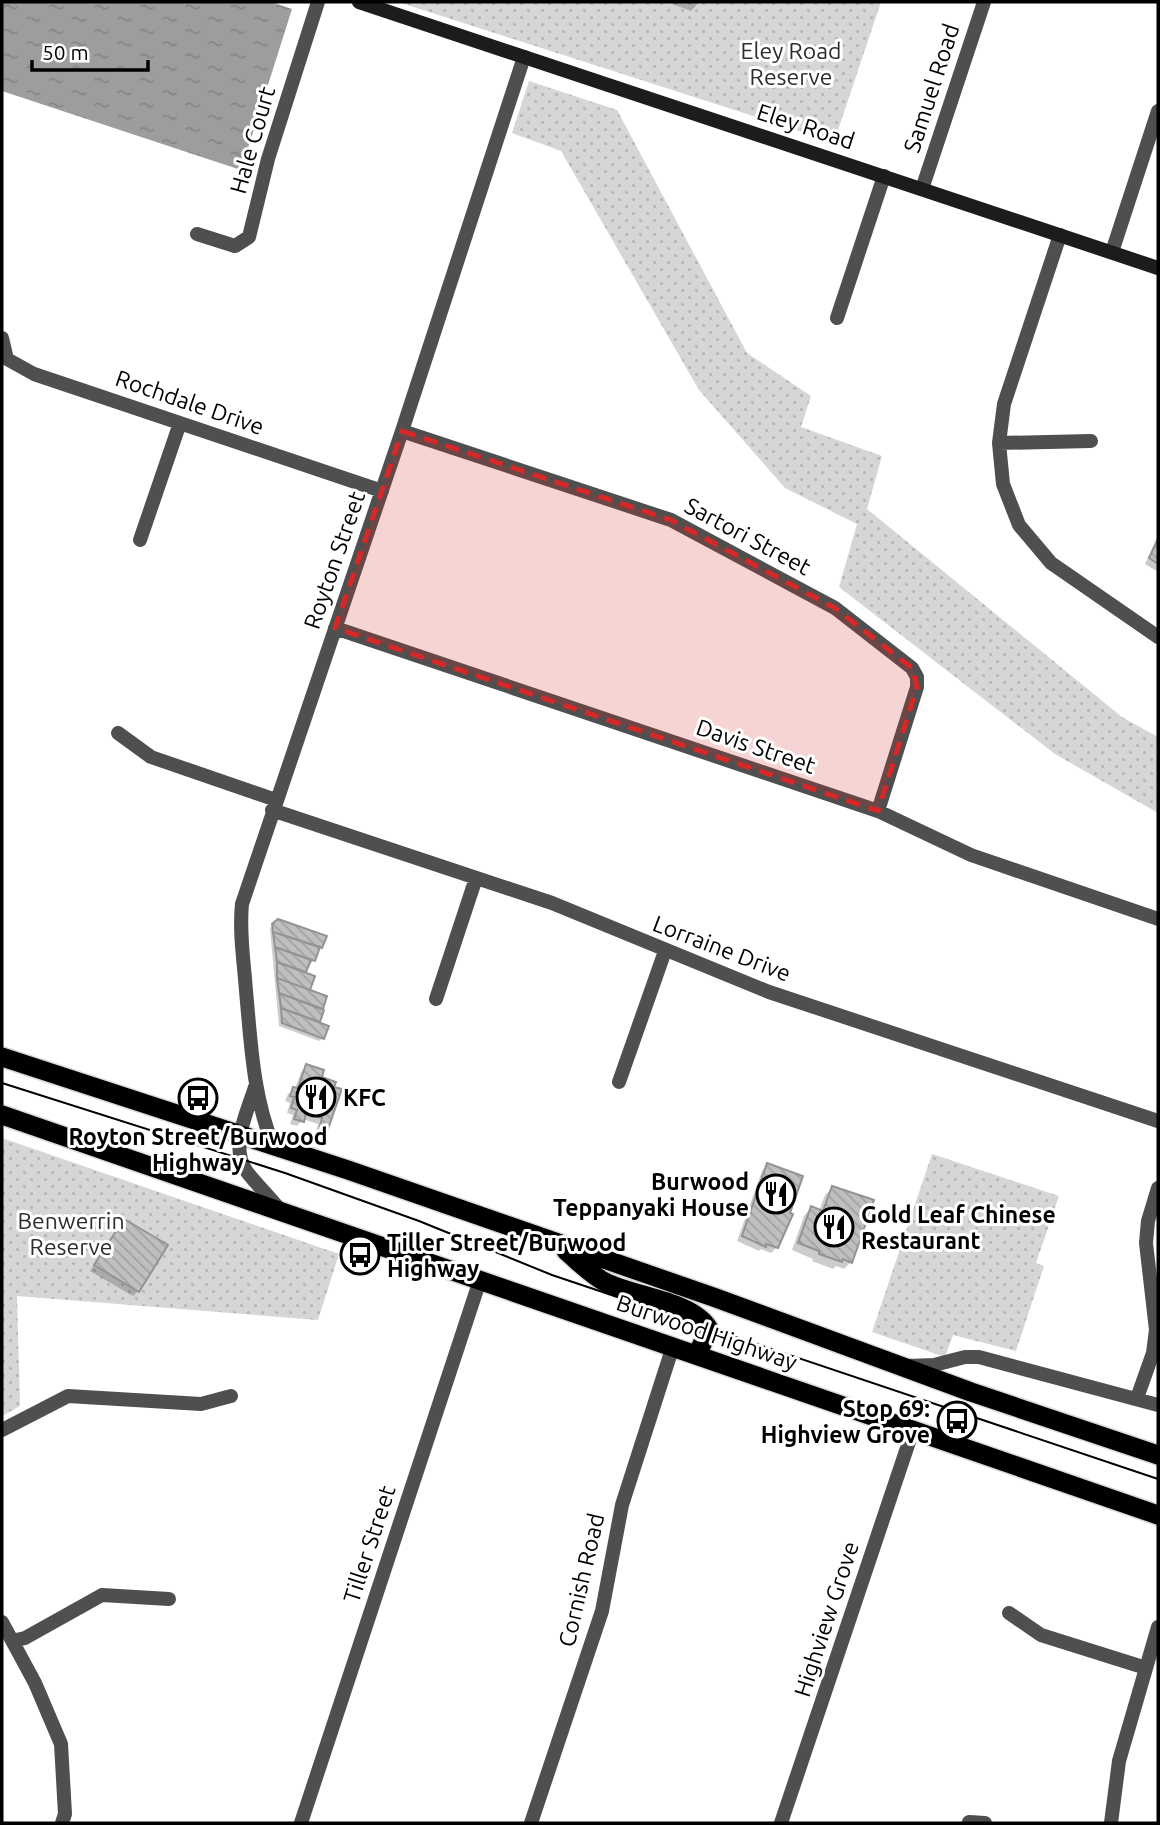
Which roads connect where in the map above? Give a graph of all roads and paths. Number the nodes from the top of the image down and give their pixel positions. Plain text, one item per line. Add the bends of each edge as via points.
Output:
1 (318, 2) edge
2 (359, 2) edge
3 (984, 2) edge
4 (524, 57) junction
5 (1158, 111) edge
6 (884, 176) junction
7 (922, 188) junction
8 (197, 234) dead end
9 (1060, 235) junction
10 (1112, 252) junction
11 (1158, 268) edge
12 (837, 318) dead end
13 (2, 338) edge
14 (180, 423) junction
15 (402, 430) junction
16 (1091, 441) dead end
17 (999, 443) junction
18 (382, 491) junction
19 (140, 540) dead end
20 (335, 628) junction
21 (1158, 637) edge
22 (118, 733) dead end
23 (274, 805) junction
24 (878, 811) junction
25 (476, 877) junction
26 (1158, 919) edge
27 (665, 951) junction
28 (436, 999) dead end
29 (2, 1057) edge
30 (619, 1082) dead end
31 (255, 1086) junction
32 (2, 1115) edge
33 (1158, 1121) edge
34 (239, 1134) junction
35 (274, 1145) junction
36 (1158, 1188) edge
37 (280, 1210) junction
38 (557, 1243) junction
39 (480, 1280) junction
40 (673, 1346) junction
41 (697, 1354) junction
42 (899, 1366) junction
43 (231, 1396) dead end
44 (1138, 1398) junction
45 (1158, 1405) edge
46 (2, 1430) edge
47 (913, 1430) junction
48 (1158, 1455) edge
49 (1158, 1515) edge
50 (169, 1598) dead end
51 (1009, 1613) dead end
52 (2, 1622) edge
53 (1158, 1628) edge
54 (12, 1641) junction
55 (1146, 1668) junction
56 (969, 1822) edge
57 (62, 1823) edge
58 (300, 1823) edge
59 (531, 1823) edge
60 (782, 1823) edge
61 (985, 1823) edge
62 (1111, 1823) edge

1 - 8 street, Hale Court via 268,159 249,237 235,246
2 - 4 main road, Eley Road
3 - 7 street, Samuel Road
4 - 6 main road, Eley Road
4 - 15 street, Royton Street
5 - 10 street
6 - 7 main road, Eley Road
6 - 12 street
7 - 9 main road, Eley Road
9 - 10 main road, Eley Road
9 - 17 street via 1004,404
10 - 11 main road, Eley Road
13 - 14 street, Rochdale Drive via 7,359 34,374
14 - 18 street, Rochdale Drive
14 - 19 street
15 - 18 street, Royton Street
15 - 24 street, Sartori Street via 671,520 835,608 912,668 917,687
16 - 17 street
17 - 21 street via 1003,484 1019,525 1051,563
18 - 20 street, Royton Street
20 - 23 street, Royton Street
20 - 24 street, Davis Street
22 - 23 street, Lorraine Drive via 151,757
23 - 25 street, Lorraine Drive
23 - 31 street, Royton Street via 241,916
24 - 26 street, Davis Street via 971,855
25 - 27 street, Lorraine Drive
25 - 28 street
27 - 30 street
27 - 33 street, Lorraine Drive via 769,992
29 - 34 highway, Burwood Highway
31 - 34 street, Royton Street
31 - 35 street, Royton Street
32 - 37 highway, Burwood Highway
34 - 35 highway, Burwood Highway
34 - 37 street, Royton Street via 246,1170
35 - 38 highway, Burwood Highway
36 - 44 street via 1146,1244 1156,1330
37 - 39 highway, Burwood Highway
38 - 41 highway via 604,1282 701,1318 709,1329
38 - 42 highway, Burwood Highway
39 - 40 highway, Burwood Highway
39 - 58 street, Tiller Street
40 - 41 highway, Burwood Highway
40 - 59 street, Cornish Road via 622,1505 602,1611
41 - 47 highway, Burwood Highway
42 - 44 street, Burwood Highway via 979,1357
42 - 48 highway, Burwood Highway
43 - 46 street via 201,1404 68,1396
44 - 45 street, Burwood Highway
47 - 49 highway, Burwood Highway
47 - 60 street, Highview Grove
50 - 54 street via 102,1595
51 - 55 street via 1041,1634
52 - 54 street
53 - 55 street
54 - 57 street via 61,1744
55 - 62 street via 1119,1761
56 - 61 street

